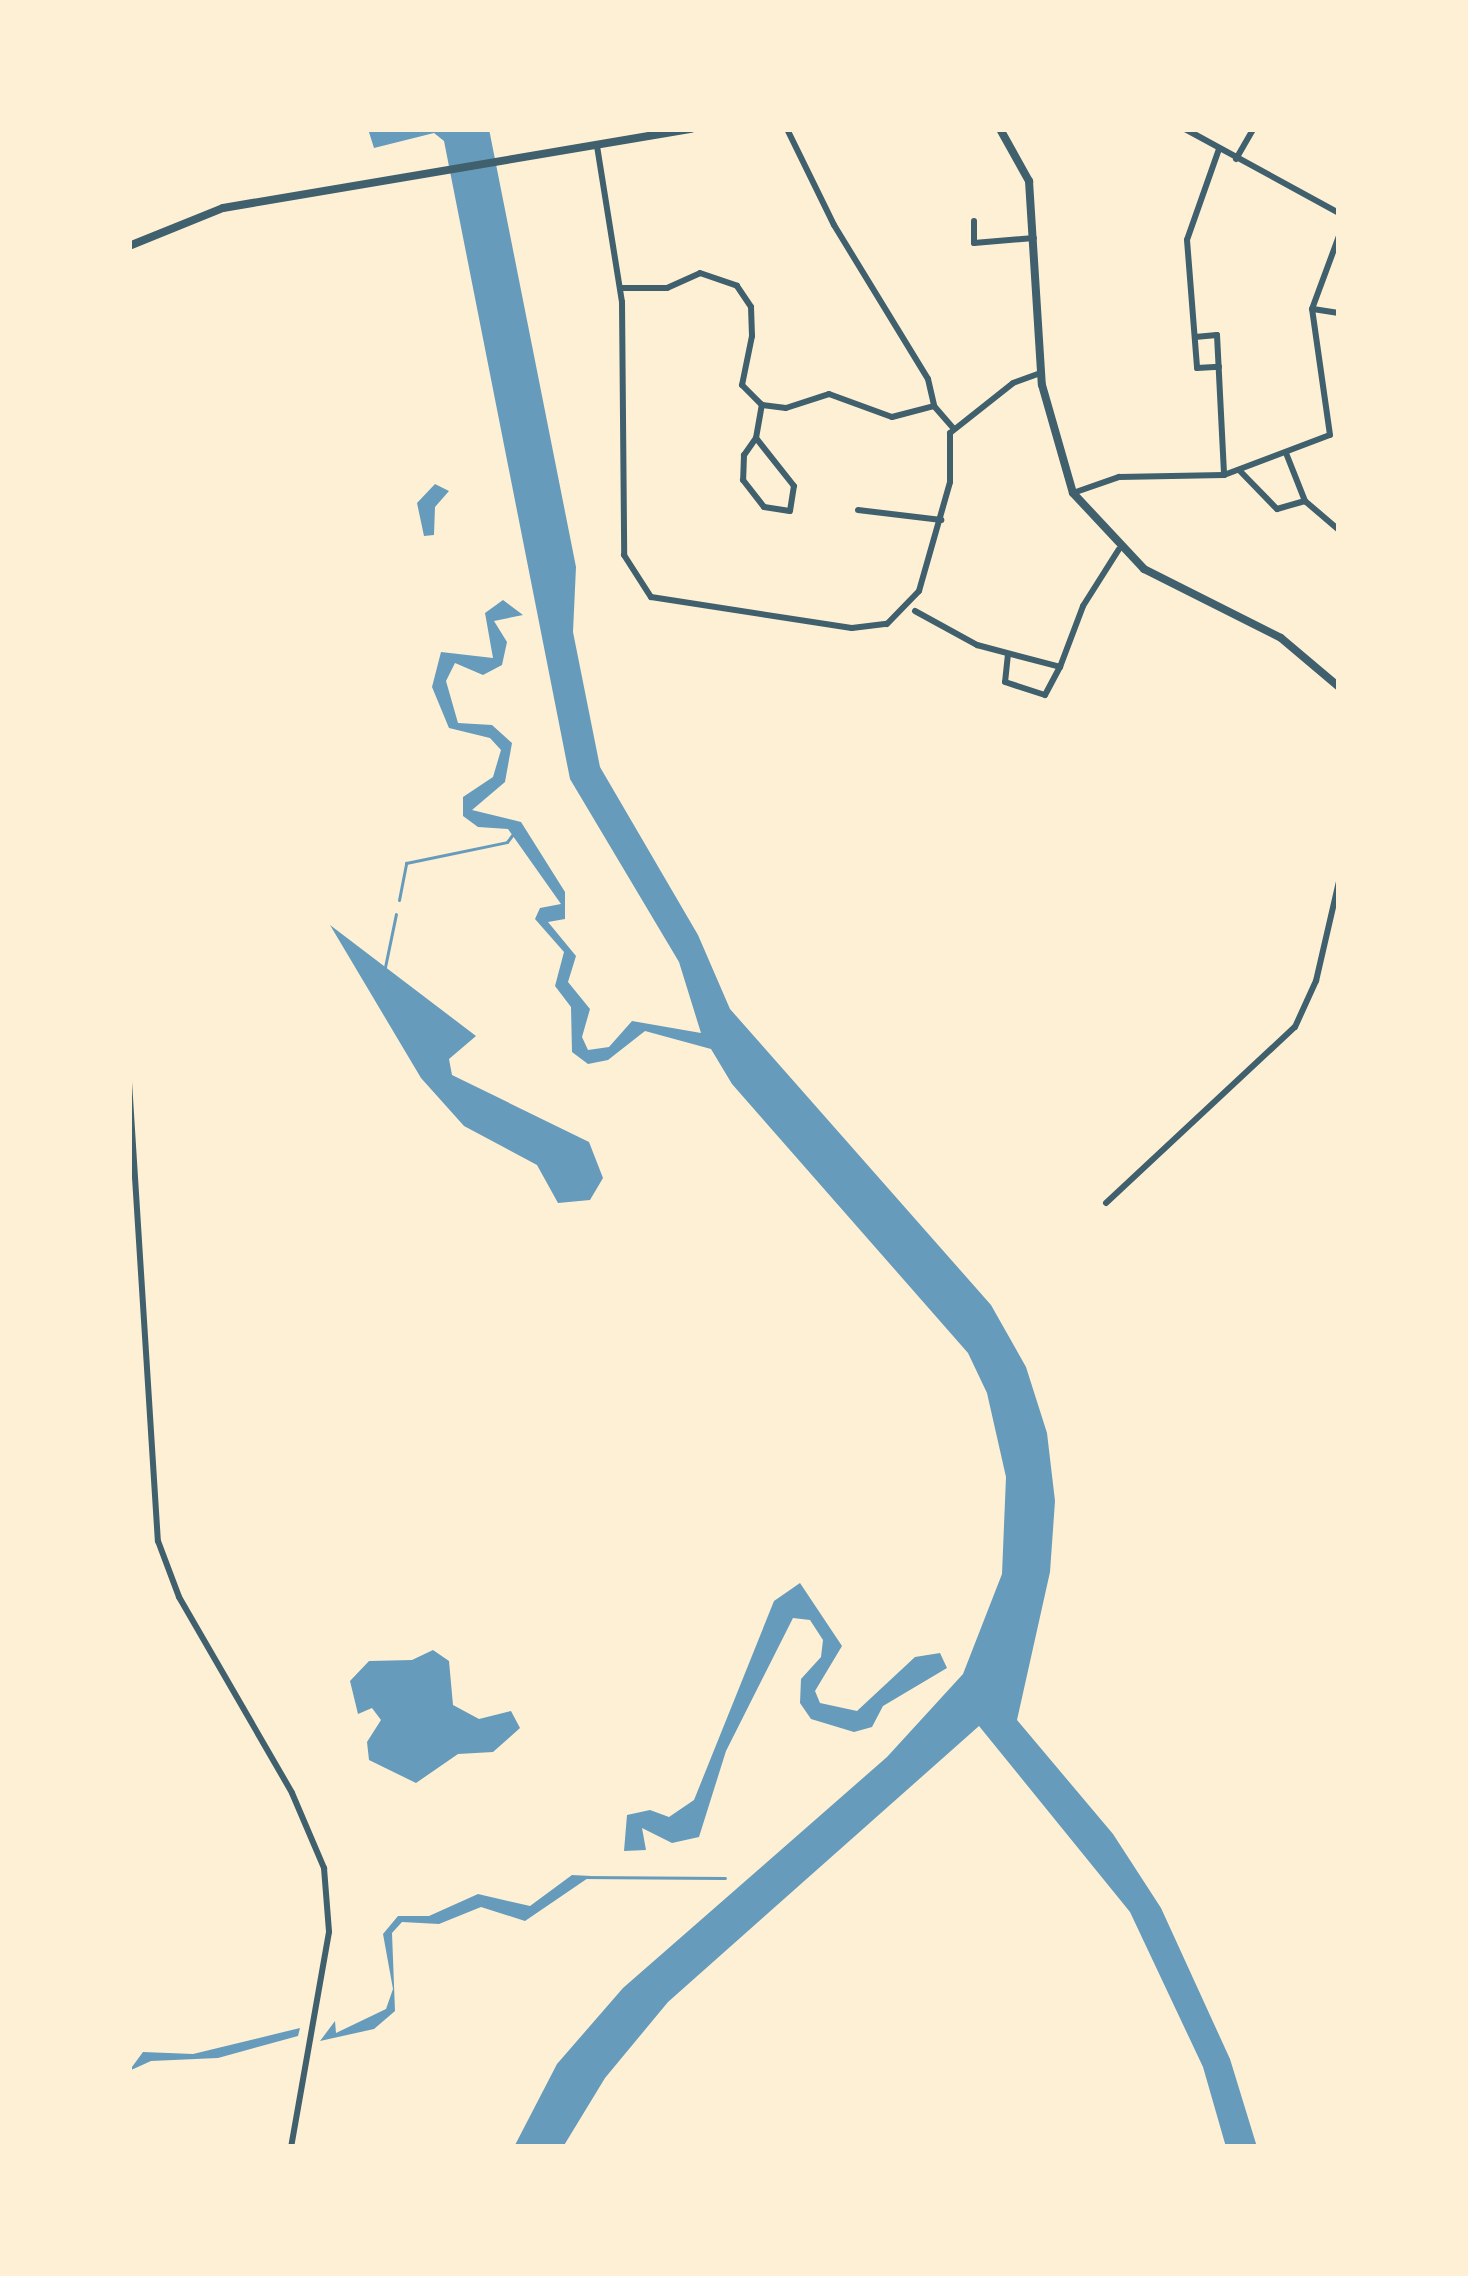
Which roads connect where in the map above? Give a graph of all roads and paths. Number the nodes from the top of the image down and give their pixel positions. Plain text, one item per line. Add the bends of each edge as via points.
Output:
1 (691, 129) edge
2 (787, 129) edge
3 (1000, 129) edge
4 (1184, 129) edge
5 (1253, 129) edge
6 (597, 142) junction
7 (1219, 149) junction
8 (1236, 159) junction
9 (1339, 213) edge
10 (974, 220) dead end
11 (1339, 236) edge
12 (1034, 238) junction
13 (129, 246) edge
14 (621, 288) junction
15 (1312, 309) junction
16 (1339, 313) edge
17 (1195, 337) junction
18 (1219, 367) junction
19 (1041, 373) junction
20 (762, 405) junction
21 (934, 406) junction
22 (954, 429) junction
23 (756, 438) junction
24 (1286, 453) junction
25 (1240, 471) junction
26 (1224, 475) junction
27 (1073, 493) junction
28 (1305, 501) junction
29 (858, 510) dead end
30 (940, 520) junction
31 (1339, 530) edge
32 (1119, 549) junction
33 (915, 611) dead end
34 (1008, 654) junction
35 (1060, 667) junction
36 (1339, 687) edge
37 (1339, 881) edge
38 (129, 1082) edge
39 (1106, 1203) dead end
40 (291, 2147) edge

1 - 6 street
2 - 21 street via 834,225 928,379
3 - 12 street via 1029,181
4 - 7 street
5 - 8 street
6 - 13 street via 223,208
6 - 14 street
7 - 8 street
7 - 17 street via 1188,226
8 - 9 street
10 - 12 street via 974,243
11 - 15 street
12 - 19 street
14 - 20 street via 667,288 700,273 737,286 751,307 742,386
14 - 30 street via 624,555 651,597 871,628 914,600
15 - 16 street
15 - 24 street via 1319,393 1332,430
17 - 18 street via 1197,368
17 - 18 street via 1217,335
18 - 26 street
19 - 22 street via 1013,382
19 - 27 street
20 - 21 street via 786,408 829,394 880,415
20 - 23 street
21 - 22 street
22 - 30 street
23 - 23 street via 744,454 743,480 764,507 790,511 794,486
24 - 25 street
24 - 28 street
25 - 26 street
25 - 28 street via 1277,509
26 - 27 street via 1119,477
27 - 32 street
28 - 31 street
29 - 30 street
32 - 35 street via 1083,606
32 - 36 street via 1169,584 1281,638
33 - 34 street
34 - 35 street
34 - 35 street via 1005,682 1028,690 1045,694
37 - 39 street via 1316,981 1294,1027
38 - 40 street via 158,1541 179,1597 300,1807 324,1868 329,1932

